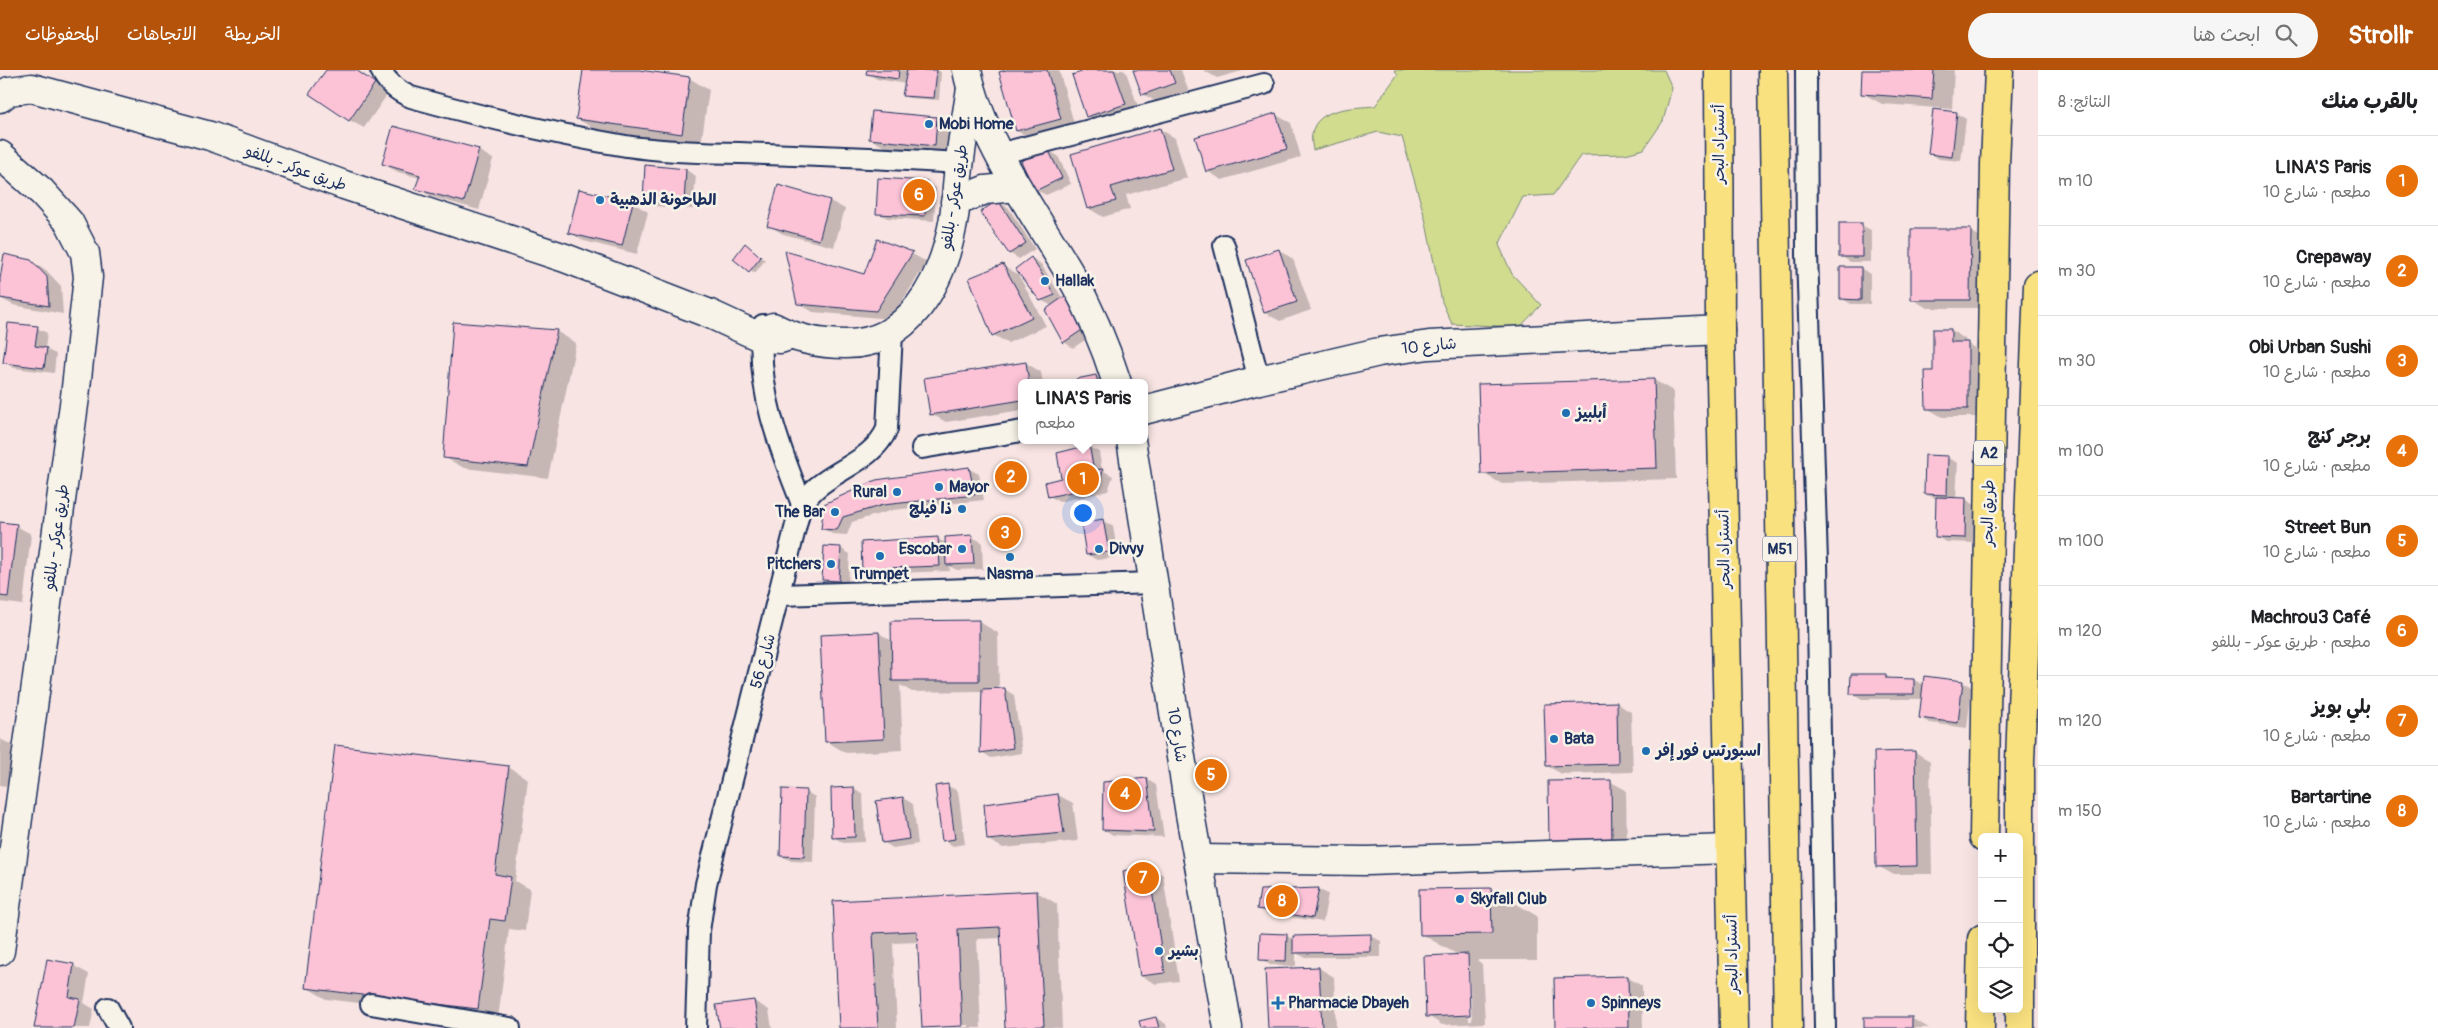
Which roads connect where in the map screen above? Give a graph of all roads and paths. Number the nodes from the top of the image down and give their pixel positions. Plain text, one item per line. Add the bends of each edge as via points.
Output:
1 (381, 70) edge
2 (1719, 70) edge
3 (1773, 70) edge
4 (1806, 70) edge
5 (1999, 70) edge
6 (969, 80) edge
7 (1264, 84) dead end
8 (0, 98) edge
9 (0, 155) edge
10 (1007, 168) junction
11 (959, 169) junction
12 (955, 202) junction
13 (1224, 245) dead end
14 (2038, 285) edge
15 (763, 330) junction
16 (1720, 330) junction
17 (892, 333) junction
18 (1116, 379) edge
19 (1259, 380) junction
20 (1148, 409) edge
21 (1018, 433) edge
22 (1132, 444) edge
23 (922, 448) dead end
24 (802, 504) junction
25 (1154, 583) junction
26 (780, 596) junction
27 (2029, 762) edge
28 (1984, 833) edge
29 (1730, 849) junction
30 (1198, 859) junction
31 (0, 951) edge
32 (1981, 968) edge
33 (371, 1004) dead end
34 (108, 1008) dead end
35 (119, 1028) edge
36 (510, 1028) edge
37 (696, 1028) edge
38 (1228, 1028) edge
39 (1734, 1028) edge
40 (1788, 1028) edge
41 (1825, 1028) edge
42 (1980, 1028) edge
43 (2020, 1028) edge

1 - 11 street via 402,94 411,97 501,122 627,146 696,152 855,157
2 - 16 highway, أتستراد البحر
3 - 40 highway, M51
4 - 41 street via 1807,254 1817,562
5 - 28 highway, طريق البحر / A2
6 - 10 street
6 - 11 street, طريق عوكر - بللفو
7 - 10 street
8 - 15 street, طريق عوكر - بللفو via 9,91 32,88 210,136
9 - 31 street, طريق عوكر - بللفو via 42,192 69,222 85,254 88,277 75,397
10 - 11 street
10 - 12 street via 985,190
10 - 18 street via 1070,275 1098,330
11 - 12 street, طريق عوكر - بللفو
12 - 17 street, طريق عوكر - بللفو via 951,235 937,276 925,298
13 - 19 street
14 - 27 highway
15 - 17 street, طريق عوكر - بللفو via 780,339 789,336 830,344 871,341
15 - 24 street via 768,401
16 - 19 street, شارع 10 via 1429,344
16 - 29 highway, أتستراد البحر
17 - 24 street via 887,429 882,441 872,453 820,485
19 - 20 street, شارع 10
21 - 23 street
22 - 25 street, شارع 10
24 - 26 street, شارع 56
25 - 26 street
25 - 30 street, شارع 10
26 - 37 street, شارع 56 via 706,884 699,931
27 - 43 highway
29 - 30 street via 1367,861
29 - 39 highway, أتستراد البحر
30 - 38 street, شارع 10
32 - 42 highway
33 - 36 street
34 - 35 street

